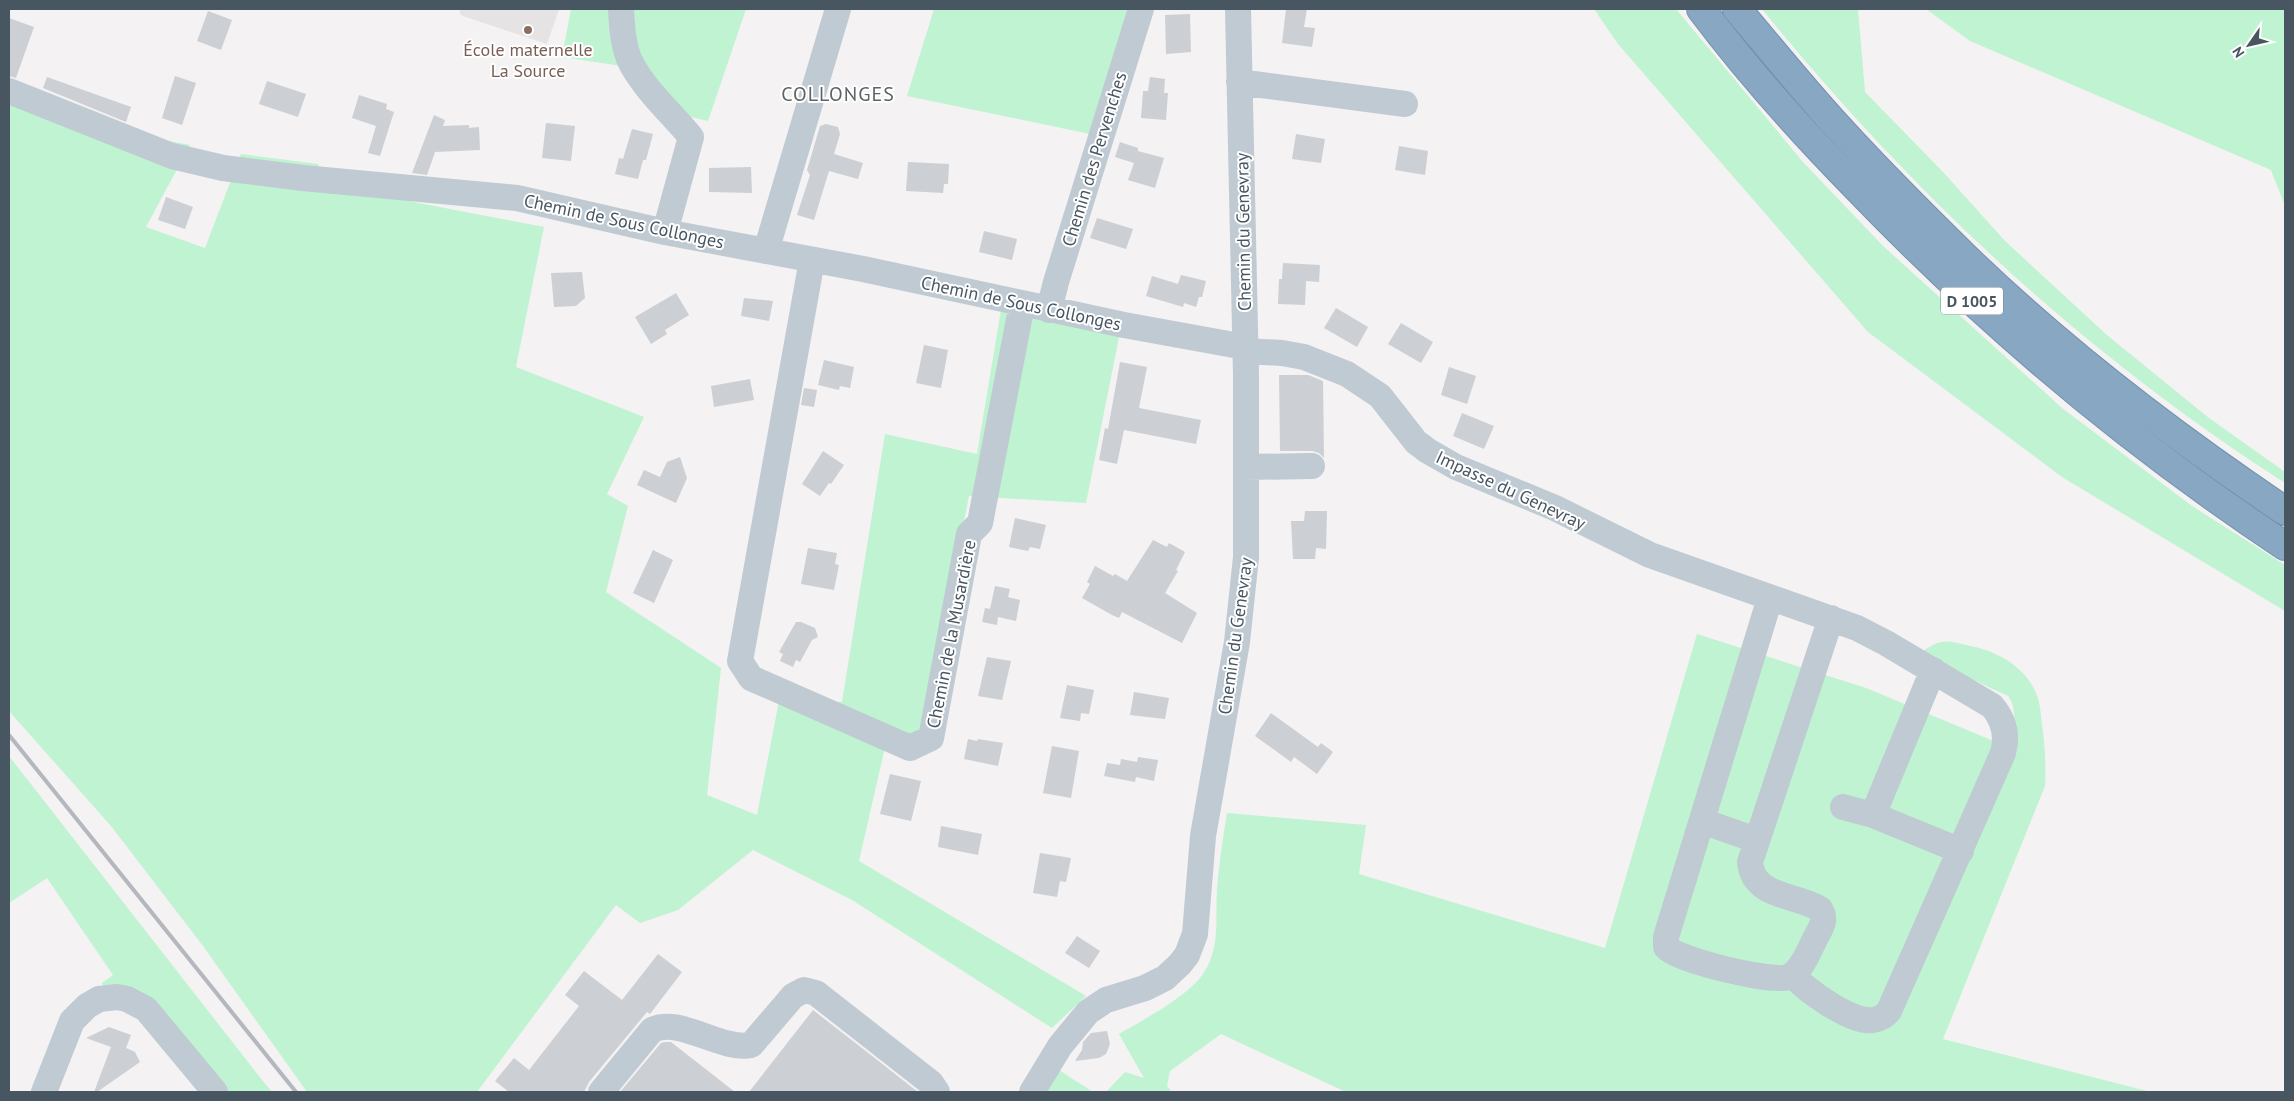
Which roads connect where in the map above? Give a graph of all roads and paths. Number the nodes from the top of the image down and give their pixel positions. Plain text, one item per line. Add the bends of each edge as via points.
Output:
1 (621, 9) edge
2 (838, 9) edge
3 (1141, 9) edge
4 (1238, 9) edge
5 (1701, 9) edge
6 (1737, 9) edge
7 (1239, 82) junction
8 (9, 91) edge
9 (1405, 104) dead end
10 (665, 232) junction
11 (766, 251) junction
12 (812, 260) junction
13 (1022, 304) junction
14 (1050, 310) junction
15 (1245, 349) junction
16 (1312, 466) dead end
17 (1247, 467) junction
18 (2285, 511) edge
19 (2285, 546) edge
20 (1770, 598) junction
21 (1831, 618) junction
22 (1933, 670) junction
23 (1843, 807) dead end
24 (1873, 815) junction
25 (1702, 821) junction
26 (1756, 840) junction
27 (1961, 851) junction
28 (1793, 975) junction
29 (44, 1092) edge
30 (215, 1092) edge
31 (602, 1092) edge
32 (936, 1092) edge
33 (1032, 1092) edge

1 - 10 street via 623,38 632,65 692,137
2 - 11 street
3 - 14 street, Chemin des Pervenches
4 - 7 street, Chemin du Genevray
5 - 19 highway, D 1005 via 1817,147 1948,280 2030,354 2160,459
6 - 18 highway, D 1005 via 1837,126 1965,257 2124,394 2176,435
7 - 9 street
7 - 15 street, Chemin du Genevray
8 - 10 street, Chemin de Sous Collonges via 172,156 223,168 517,198
10 - 11 street, Chemin de Sous Collonges
11 - 12 street, Chemin de Sous Collonges
12 - 13 street, Chemin de Sous Collonges
12 - 13 street, Chemin de la Musardière via 740,661 751,678 910,748 931,738 969,534 980,523
13 - 14 street, Chemin de Sous Collonges
14 - 15 street, Chemin de Sous Collonges
15 - 17 street, Chemin du Genevray
15 - 20 street, Impasse du Genevray via 1304,357 1347,374 1380,396 1416,442 1441,460 1554,508 1650,554
16 - 17 street
17 - 33 street, Chemin du Genevray via 1243,604 1204,829 1195,934 1180,964 1165,978 1106,1000 1088,1012 1060,1046
20 - 21 street, Impasse du Genevray
20 - 25 street
21 - 22 street, Impasse du Genevray via 1870,634
21 - 26 street
22 - 24 street
22 - 27 street, Impasse du Genevray via 1992,706 2006,732 2000,763
23 - 24 street
24 - 27 street
25 - 26 street
25 - 28 street via 1666,937 1666,947 1674,954 1733,970 1777,979
26 - 28 street via 1750,862 1757,882 1768,890 1815,906 1823,914 1822,925
27 - 28 street, Impasse du Genevray via 1893,1005 1885,1016 1866,1021 1850,1015 1806,988
29 - 30 street via 72,1020 99,999 117,997 137,1003 150,1012
31 - 32 street via 652,1030 670,1027 739,1046 751,1046 793,996 804,990 816,992 931,1083

